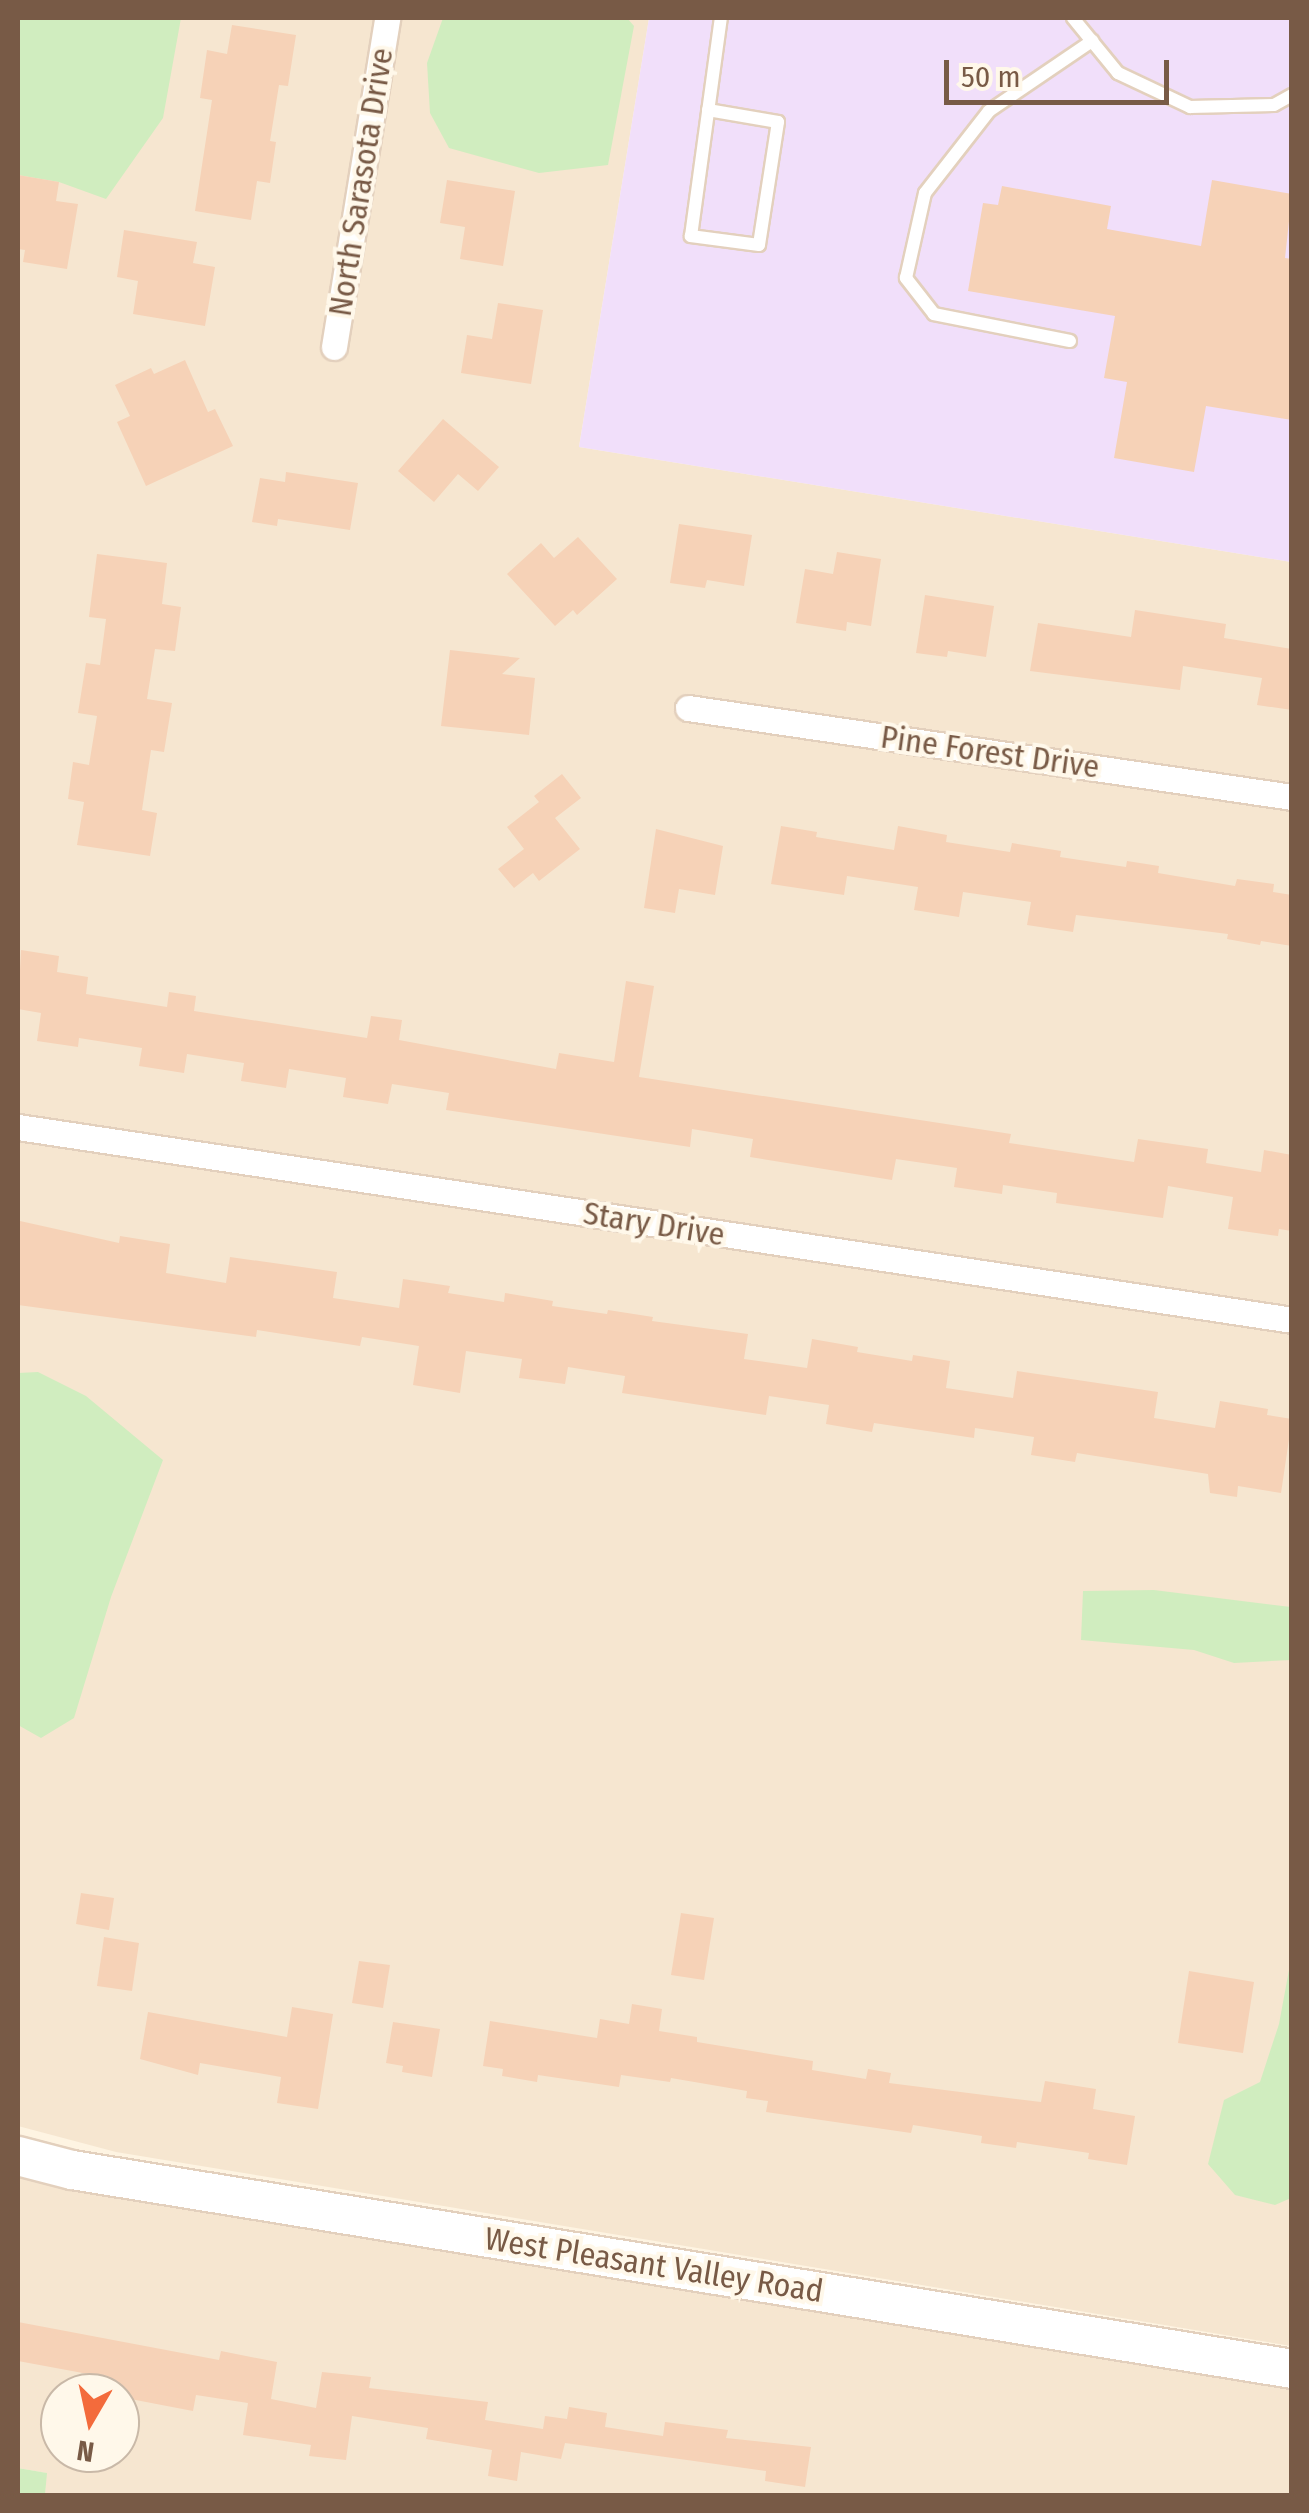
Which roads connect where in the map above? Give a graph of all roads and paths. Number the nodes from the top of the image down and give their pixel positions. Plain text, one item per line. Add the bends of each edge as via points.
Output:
1 (387, 18) edge
2 (721, 18) edge
3 (1072, 18) edge
4 (1092, 41) junction
5 (1292, 95) edge
6 (708, 110) junction
7 (1070, 341) dead end
8 (334, 347) dead end
9 (688, 708) dead end
10 (1292, 796) edge
11 (18, 1127) edge
12 (1292, 1320) edge
13 (18, 2156) edge
14 (1292, 2369) edge

1 - 8 street, North Sarasota Drive
2 - 6 lane
3 - 4 lane
4 - 5 lane via 1118,73 1190,106 1274,105
4 - 7 lane via 978,125 925,194 906,278 934,314
6 - 6 lane via 690,236 759,246 778,122
9 - 10 street, Pine Forest Drive
11 - 12 street, Stary Drive
13 - 14 main road, West Pleasant Valley Road

